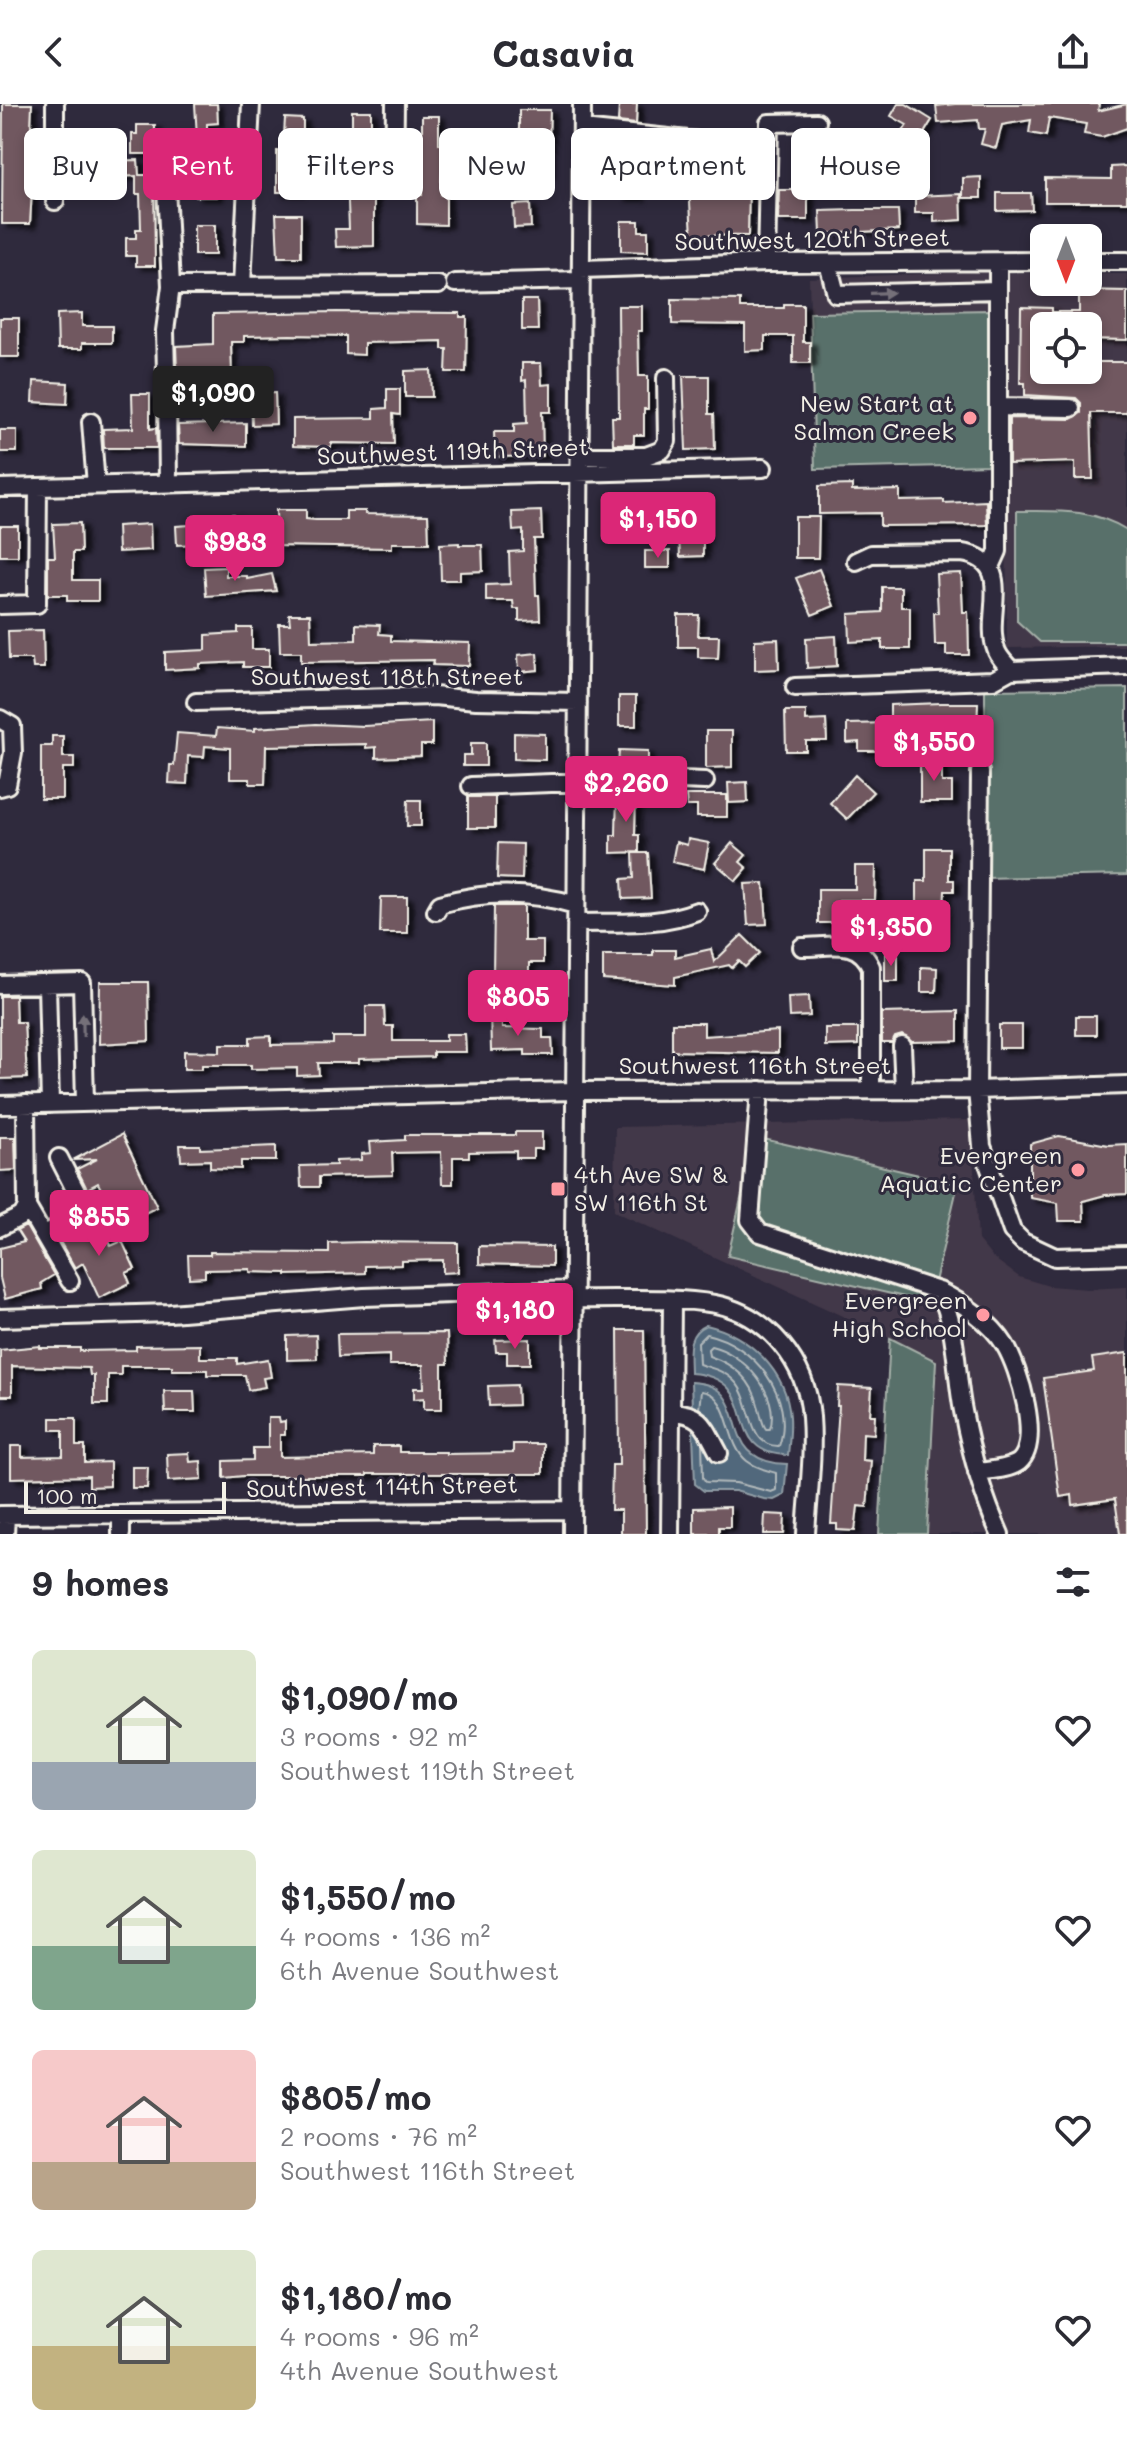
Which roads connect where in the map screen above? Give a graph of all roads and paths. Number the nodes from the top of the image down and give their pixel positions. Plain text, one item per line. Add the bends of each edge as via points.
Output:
1 (55, 104) edge
2 (251, 104) edge
3 (395, 104) edge
4 (582, 104) edge
5 (817, 122) dead end
6 (395, 128) edge
7 (582, 128) edge
8 (167, 200) edge
9 (581, 200) edge
10 (55, 201) dead end
11 (1030, 261) edge
12 (1102, 261) edge
13 (1127, 261) edge
14 (998, 262) junction
15 (766, 263) junction
16 (828, 263) junction
17 (580, 274) junction
18 (455, 283) dead end
19 (242, 285) junction
20 (438, 285) dead end
21 (171, 286) junction
22 (998, 290) junction
23 (166, 372) dead end
24 (666, 378) dead end
25 (167, 390) dead end
26 (998, 407) junction
27 (1071, 408) dead end
28 (91, 422) dead end
29 (580, 456) junction
30 (763, 468) dead end
31 (580, 474) junction
32 (168, 484) junction
33 (96, 485) junction
34 (38, 487) junction
35 (0, 488) edge
36 (856, 561) dead end
37 (990, 569) junction
38 (0, 605) edge
39 (1127, 666) edge
40 (1011, 670) junction
41 (795, 687) dead end
42 (196, 702) dead end
43 (578, 702) junction
44 (0, 719) edge
45 (6, 753) edge
46 (980, 772) dead end
47 (705, 781) dead end
48 (578, 784) junction
49 (471, 786) dead end
50 (0, 787) edge
51 (576, 905) junction
52 (436, 911) dead end
53 (697, 911) dead end
54 (576, 923) junction
55 (802, 947) dead end
56 (47, 984) junction
57 (0, 985) edge
58 (902, 1046) dead end
59 (1127, 1085) edge
60 (760, 1090) junction
61 (871, 1090) junction
62 (904, 1090) junction
63 (977, 1090) junction
64 (574, 1091) junction
65 (85, 1102) junction
66 (26, 1104) junction
67 (50, 1104) junction
68 (0, 1105) edge
69 (59, 1158) dead end
70 (27, 1207) junction
71 (0, 1227) edge
72 (44, 1236) junction
73 (1127, 1255) edge
74 (70, 1281) dead end
75 (939, 1291) junction
76 (573, 1295) junction
77 (672, 1301) junction
78 (0, 1318) edge
79 (671, 1412) junction
80 (719, 1453) dead end
81 (977, 1472) junction
82 (572, 1510) junction
83 (121, 1514) junction
84 (3, 1515) edge
85 (5, 1534) edge
86 (121, 1534) edge
87 (572, 1534) edge
88 (670, 1534) edge
89 (806, 1534) edge
90 (1000, 1534) edge

1 - 10 street
2 - 19 street
3 - 6 street
4 - 7 street
5 - 15 street via 769,123
8 - 21 street
9 - 17 street
11 - 14 street, Southwest 120th Street
12 - 13 street
14 - 16 street, Southwest 120th Street
14 - 22 street
15 - 16 street, Southwest 120th Street
15 - 17 street, Southwest 120th Street
16 -> 22 street via 836,294
17 - 18 street, Southwest 120th Street
17 - 29 street
19 - 20 street
19 - 21 street
21 - 23 street
22 - 26 street
24 - 29 street via 667,441 662,450 646,456
25 - 32 street
26 - 27 street
26 - 37 street via 998,551
28 - 33 street
29 - 31 street
30 - 31 street, Southwest 119th Street
31 - 32 street, Southwest 119th Street
31 - 43 street
32 - 33 street, Southwest 119th Street
33 - 34 street, Southwest 119th Street
34 - 35 street, Southwest 119th Street
34 - 38 street via 37,604
36 - 37 street via 871,554 962,553 976,555
37 - 40 street via 995,648
39 - 40 street
40 - 41 street via 993,680
42 - 43 street, Southwest 118th Street via 434,696
43 - 48 street
44 - 45 street via 12,726
45 - 50 street via 7,785
46 - 63 street
47 - 48 street
48 - 49 street
48 - 51 street
51 - 52 street via 519,895 469,896 440,904
51 - 54 street
53 - 54 street via 659,922
54 - 64 street
55 - 61 street via 854,947 866,956 871,967
56 - 57 street
65 -> 56 street via 82,983
56 - 67 street
58 - 62 street
59 - 63 street, Southwest 116th Street
60 - 61 street, Southwest 116th Street
60 - 64 street, Southwest 116th Street
60 - 75 street via 750,1201 750,1220 760,1233
61 - 62 street, Southwest 116th Street
62 - 63 street, Southwest 116th Street
63 - 73 street via 982,1146 1012,1231 1055,1257
64 - 65 street, Southwest 116th Street
64 - 76 street
65 - 67 street, Southwest 116th Street
66 - 67 street, Southwest 116th Street
66 - 68 street, Southwest 116th Street
66 - 70 street
69 - 72 street via 84,1207
70 - 71 street via 22,1216
70 - 72 street
72 - 74 street
75 - 81 street via 949,1310
75 - 81 street via 984,1321 1005,1345 1021,1387 1029,1447 1012,1465
76 - 77 street
76 - 78 street via 364,1297 170,1313
76 - 82 street
77 - 79 street
77 - 89 street via 714,1304 758,1323 790,1354 809,1398
79 - 80 street via 697,1416
79 - 88 street
81 - 90 street
82 - 83 street, Southwest 114th Street
82 - 87 street
83 - 84 street, Southwest 114th Street
83 - 86 street
84 - 85 street

